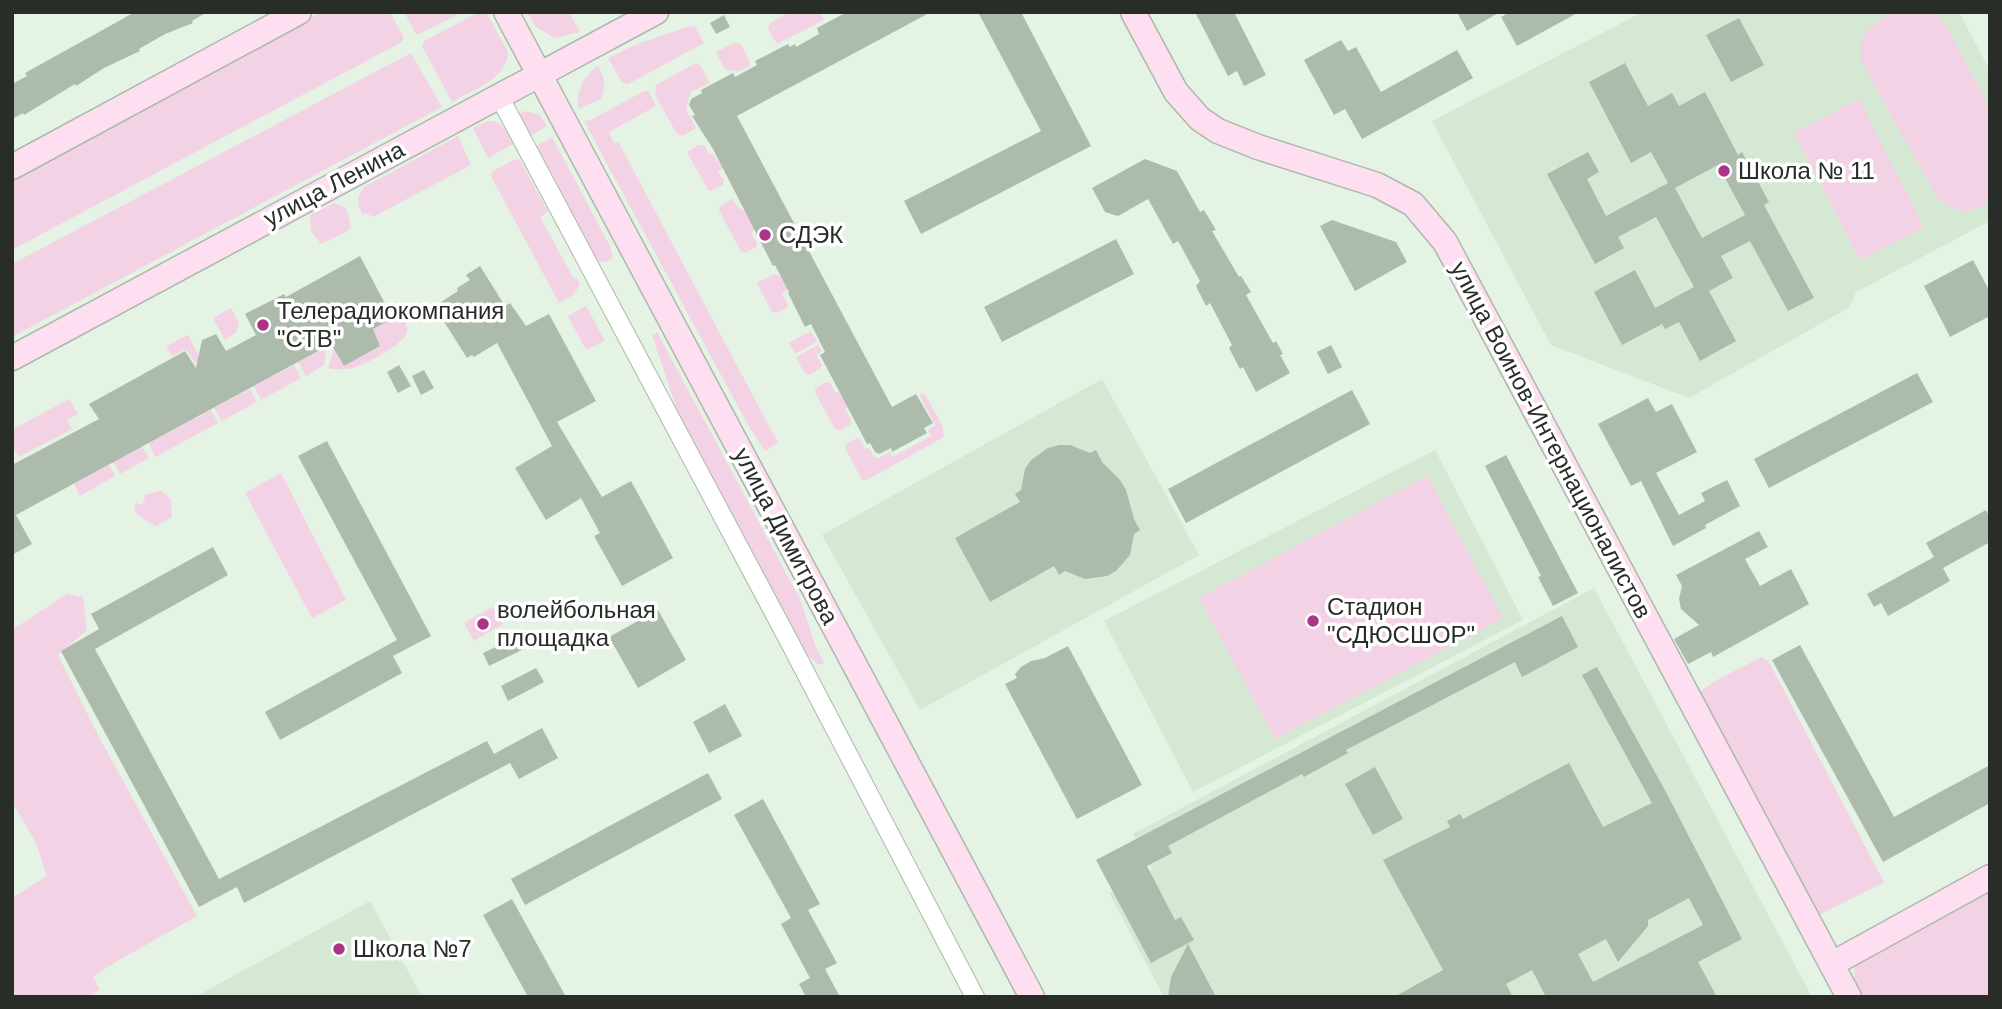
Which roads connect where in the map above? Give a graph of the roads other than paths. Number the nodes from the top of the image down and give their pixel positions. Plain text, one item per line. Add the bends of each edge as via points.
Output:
1 (299, 12) edge
2 (506, 12) edge
3 (656, 12) edge
4 (1133, 12) edge
5 (540, 75) junction
6 (499, 96) junction
7 (12, 167) edge
8 (12, 358) edge
9 (1990, 877) edge
10 (1832, 964) junction
11 (1031, 996) edge
12 (975, 997) edge
13 (1849, 997) edge

1 - 7 street
2 - 5 street, улица Димитрова
3 - 5 street, улица Ленина
4 - 10 street, улица Воинов-Интернационалистов via 1176,92 1200,119 1258,147 1377,185 1413,204 1445,242
5 - 6 street, улица Ленина
5 - 11 street, улица Димитрова
6 - 8 street, улица Ленина
6 - 12 street
9 - 10 street
10 - 13 street, улица Воинов-Интернационалистов

